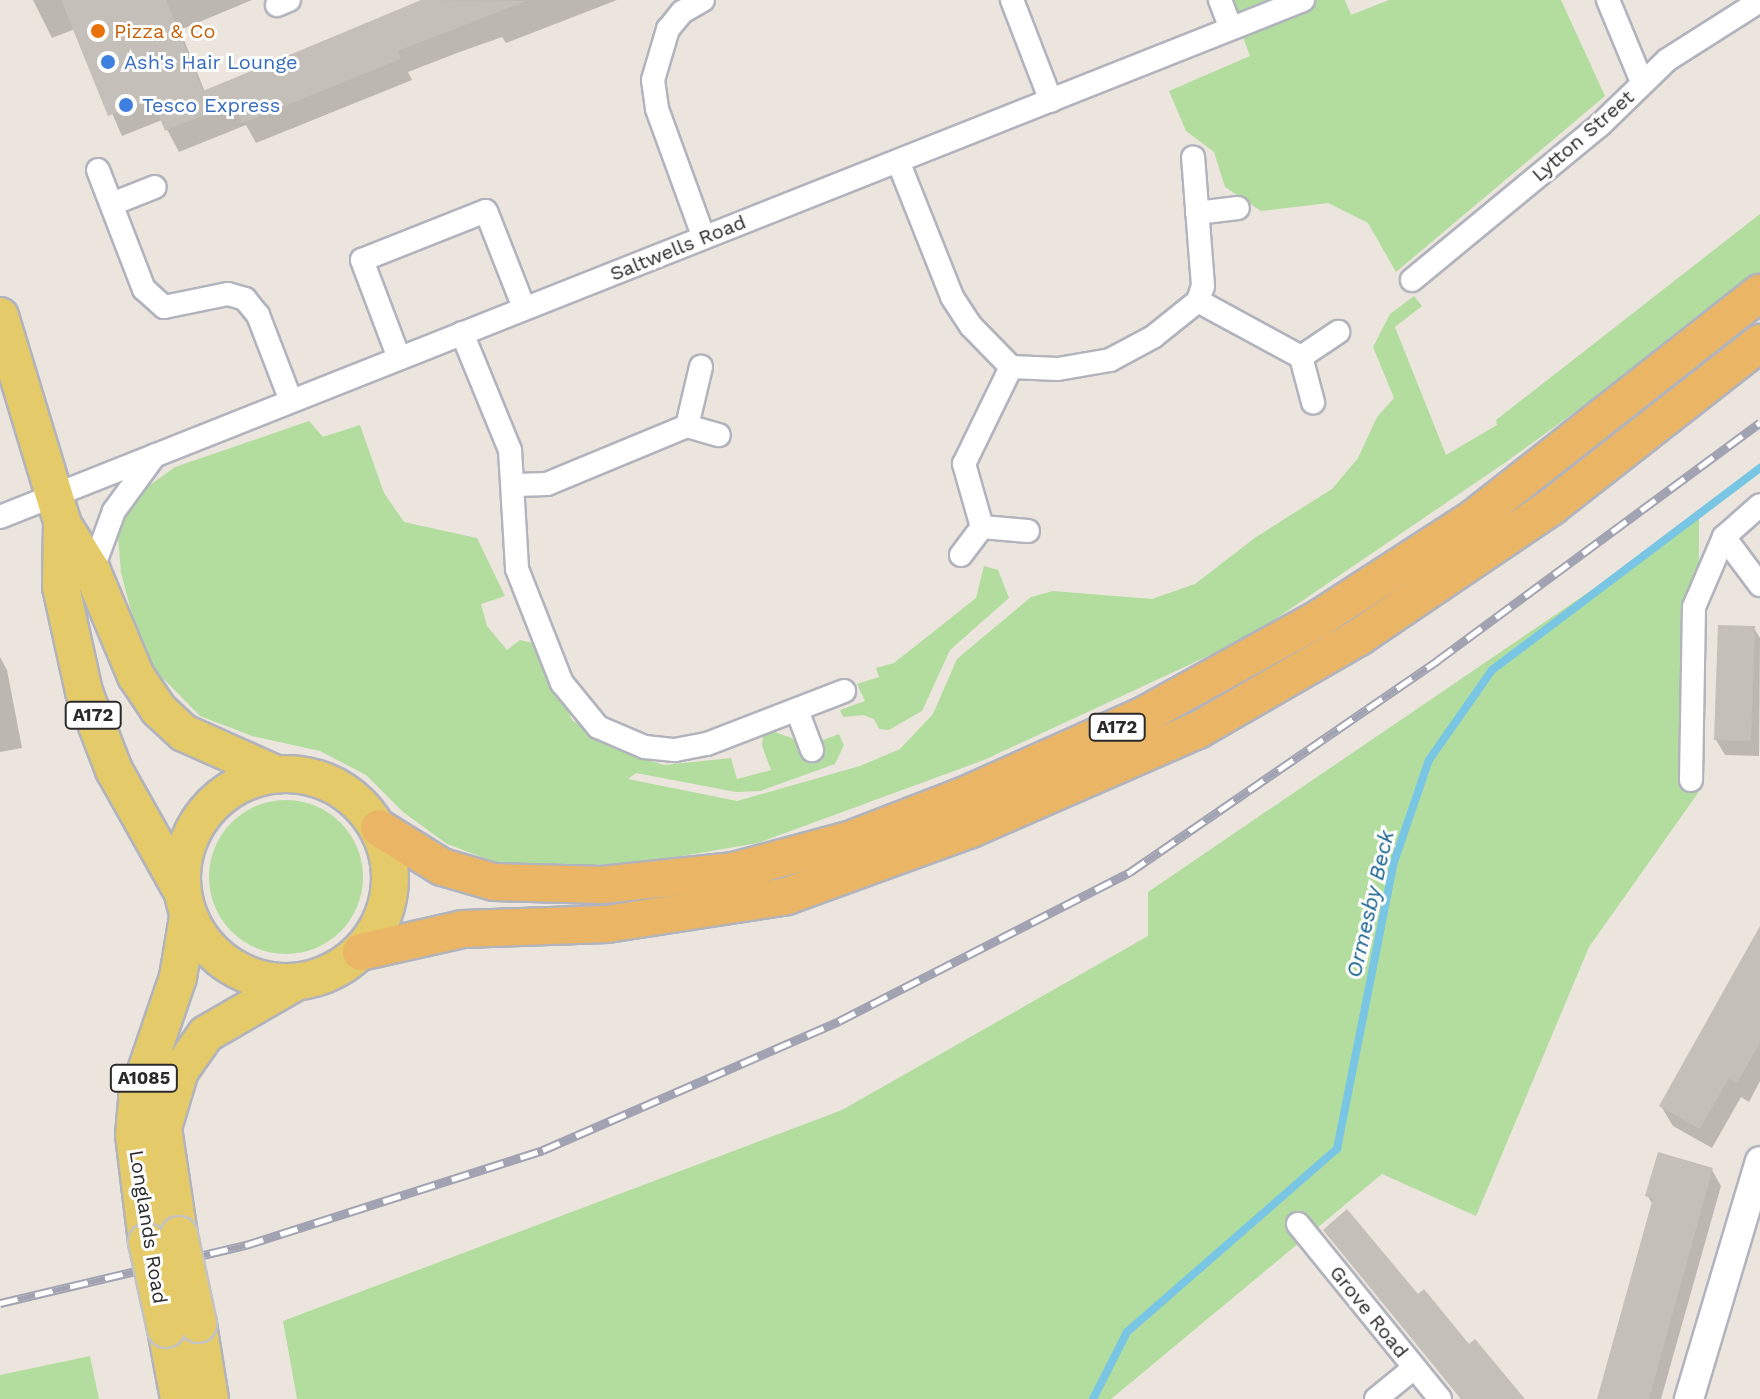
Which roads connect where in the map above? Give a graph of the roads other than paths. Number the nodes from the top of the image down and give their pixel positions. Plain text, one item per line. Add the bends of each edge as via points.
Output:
1 (703, 0) edge
2 (1012, 0) edge
3 (1220, 0) edge
4 (1303, 0) edge
5 (1608, 0) edge
6 (1760, 1) edge
7 (1231, 28) junction
8 (1642, 82) junction
9 (1051, 101) junction
10 (1193, 157) dead end
11 (898, 161) junction
12 (98, 170) dead end
13 (155, 187) dead end
14 (112, 204) junction
15 (1238, 208) dead end
16 (1197, 213) junction
17 (704, 238) junction
18 (1412, 280) dead end
19 (1760, 293) edge
20 (1198, 301) junction
21 (524, 308) junction
22 (0, 316) edge
23 (1338, 332) dead end
24 (462, 333) junction
25 (1760, 343) edge
26 (1301, 357) junction
27 (399, 358) junction
28 (701, 367) dead end
29 (1011, 367) junction
30 (291, 401) junction
31 (1313, 402) dead end
32 (687, 426) junction
33 (719, 435) dead end
34 (155, 454) junction
35 (515, 485) junction
36 (1760, 505) edge
37 (58, 508) junction
38 (0, 517) edge
39 (982, 527) junction
40 (1028, 531) dead end
41 (1724, 537) junction
42 (961, 555) dead end
43 (92, 571) junction
44 (1760, 585) edge
45 (844, 691) dead end
46 (797, 710) junction
47 (812, 750) dead end
48 (274, 773) junction
49 (1691, 780) dead end
50 (379, 828) junction
51 (185, 904) junction
52 (361, 952) junction
53 (294, 983) junction
54 (1760, 1161) edge
55 (1298, 1224) dead end
56 (163, 1239) junction
57 (182, 1327) junction
58 (1414, 1368) junction
59 (179, 1399) edge
60 (210, 1399) edge
61 (1376, 1399) edge
62 (1440, 1399) edge
63 (1689, 1399) edge

1 - 17 street via 682,12 668,29 653,80 657,109
2 - 9 street
3 - 7 street
4 - 7 street, Saltwells Road
5 - 8 street
6 - 8 street, Lytton Street
7 - 9 street, Saltwells Road
8 - 18 street, Lytton Street via 1599,126
9 - 11 street, Saltwells Road
10 - 16 street
11 - 17 street, Saltwells Road
11 - 29 street via 952,297 971,326
12 - 14 street
13 - 14 street
14 - 30 street via 144,289 154,300 178,308 212,296 245,299 258,315
15 - 16 street
16 - 20 street via 1203,286
17 - 21 street, Saltwells Road
19 - 50 highway, A172 via 1474,518 1318,619 1146,714 963,796 849,840 734,871 602,885 494,882 442,867
20 - 26 street
20 - 29 street via 1153,337 1110,360 1058,369
21 - 24 street, Saltwells Road
21 - 27 street via 486,211 362,260
22 - 37 main road, Longlands Road / A172
23 - 26 street
24 - 27 street, Saltwells Road
24 - 35 street via 510,450
25 - 52 highway, A172 via 1551,507 1359,637 1198,730 1155,749 971,829 787,896 607,924 463,929
26 - 31 street
27 - 30 street, Saltwells Road
28 - 32 street
29 - 39 street via 964,464
30 - 34 street, Saltwells Road
32 - 33 street
32 - 35 street via 547,484
34 - 37 street, Saltwells Road
34 - 43 street via 114,511
35 - 46 street via 517,569 562,683 598,727 645,747 675,750 707,744
36 - 41 street
37 - 38 street, Saltwells Road
37 - 43 main road, Longlands Road / A172
37 - 51 main road, Longlands Road / A172 via 61,587 84,692 114,770
39 - 40 street
39 - 42 street
41 - 44 street
41 - 49 street via 1694,607
43 - 48 main road, Longlands Road / A172 via 123,649 158,709 184,733
45 - 46 street
46 - 47 street
48 - 50 main road, Longlands Road via 306,774 335,784 360,803
48 - 51 main road, Longlands Road via 235,786 203,813 185,850
50 - 52 main road, Longlands Road via 390,860 390,893 380,925
51 - 53 main road, Longlands Road via 205,945 230,967 261,980
51 - 56 main road, Longlands Road / A1085 via 178,977 137,1097 134,1135
52 - 53 main road, Longlands Road via 330,974
53 - 56 main road, Longlands Road / A1085 via 206,1034 180,1071 163,1128
54 - 63 street
55 - 58 street, Grove Road
56 - 57 main road, Longlands Road / A1085, bridge
57 - 59 main road, Longlands Road / A1085
57 - 60 main road, Longlands Road / A1085
58 - 61 street
58 - 62 street, Grove Road

